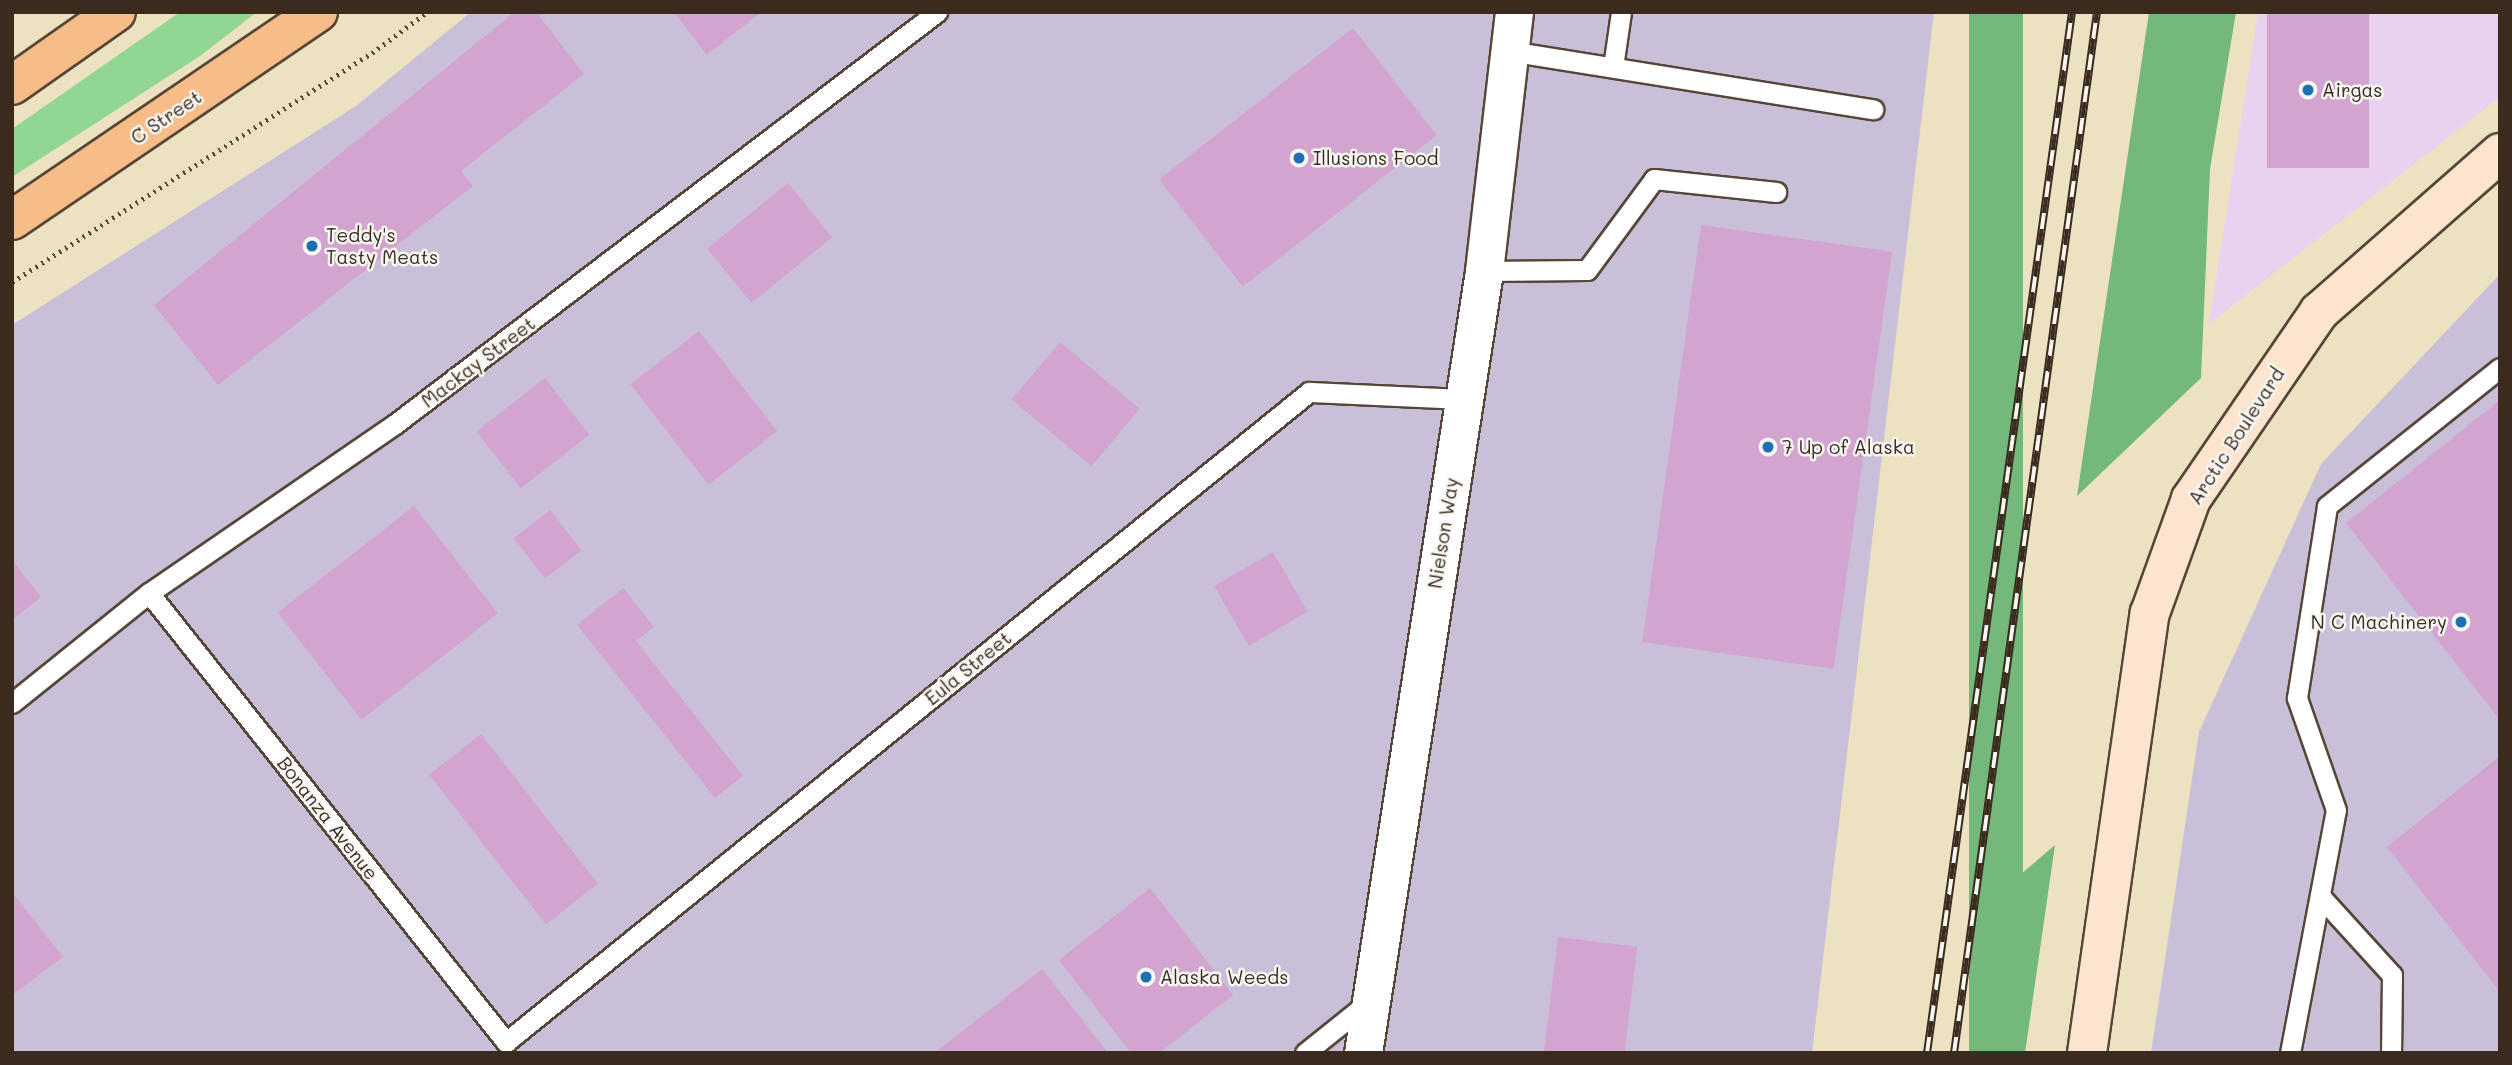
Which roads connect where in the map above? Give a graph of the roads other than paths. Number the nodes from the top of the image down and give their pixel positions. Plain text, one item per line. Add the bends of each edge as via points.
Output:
1 (116, 12) edge
2 (318, 12) edge
3 (937, 12) edge
4 (1514, 12) edge
5 (1621, 12) edge
6 (1509, 51) junction
7 (1613, 67) junction
8 (12, 85) edge
9 (1873, 109) dead end
10 (2500, 153) edge
11 (1776, 192) dead end
12 (12, 220) edge
13 (1484, 271) junction
14 (2500, 368) edge
15 (1464, 398) junction
16 (149, 593) junction
17 (12, 702) edge
18 (2320, 896) junction
19 (1371, 1001) junction
20 (506, 1042) joint
21 (1305, 1053) edge
22 (1363, 1053) edge
23 (2087, 1053) edge
24 (2290, 1053) edge
25 (2391, 1053) edge

1 - 8 main road
2 - 12 main road, C Street
3 - 16 lane, Mackay Street via 396,424
4 - 6 street, Nielson Way
5 - 7 lane
6 - 7 lane
6 - 13 street, Nielson Way
7 - 9 lane
10 - 23 main road, Arctic Boulevard via 2319,312 2192,499 2150,613
11 - 13 lane via 1654,179 1587,270
13 - 15 street, Nielson Way
14 - 18 lane via 2327,506 2297,698 2336,810
15 - 19 street, Nielson Way
15 - 20 lane, Eula Street via 1309,392
16 - 17 lane, Mackay Street
16 - 20 lane, Bonanza Avenue
18 - 24 lane
18 - 25 lane via 2392,975
19 - 21 lane
19 - 22 street, Nielson Way

